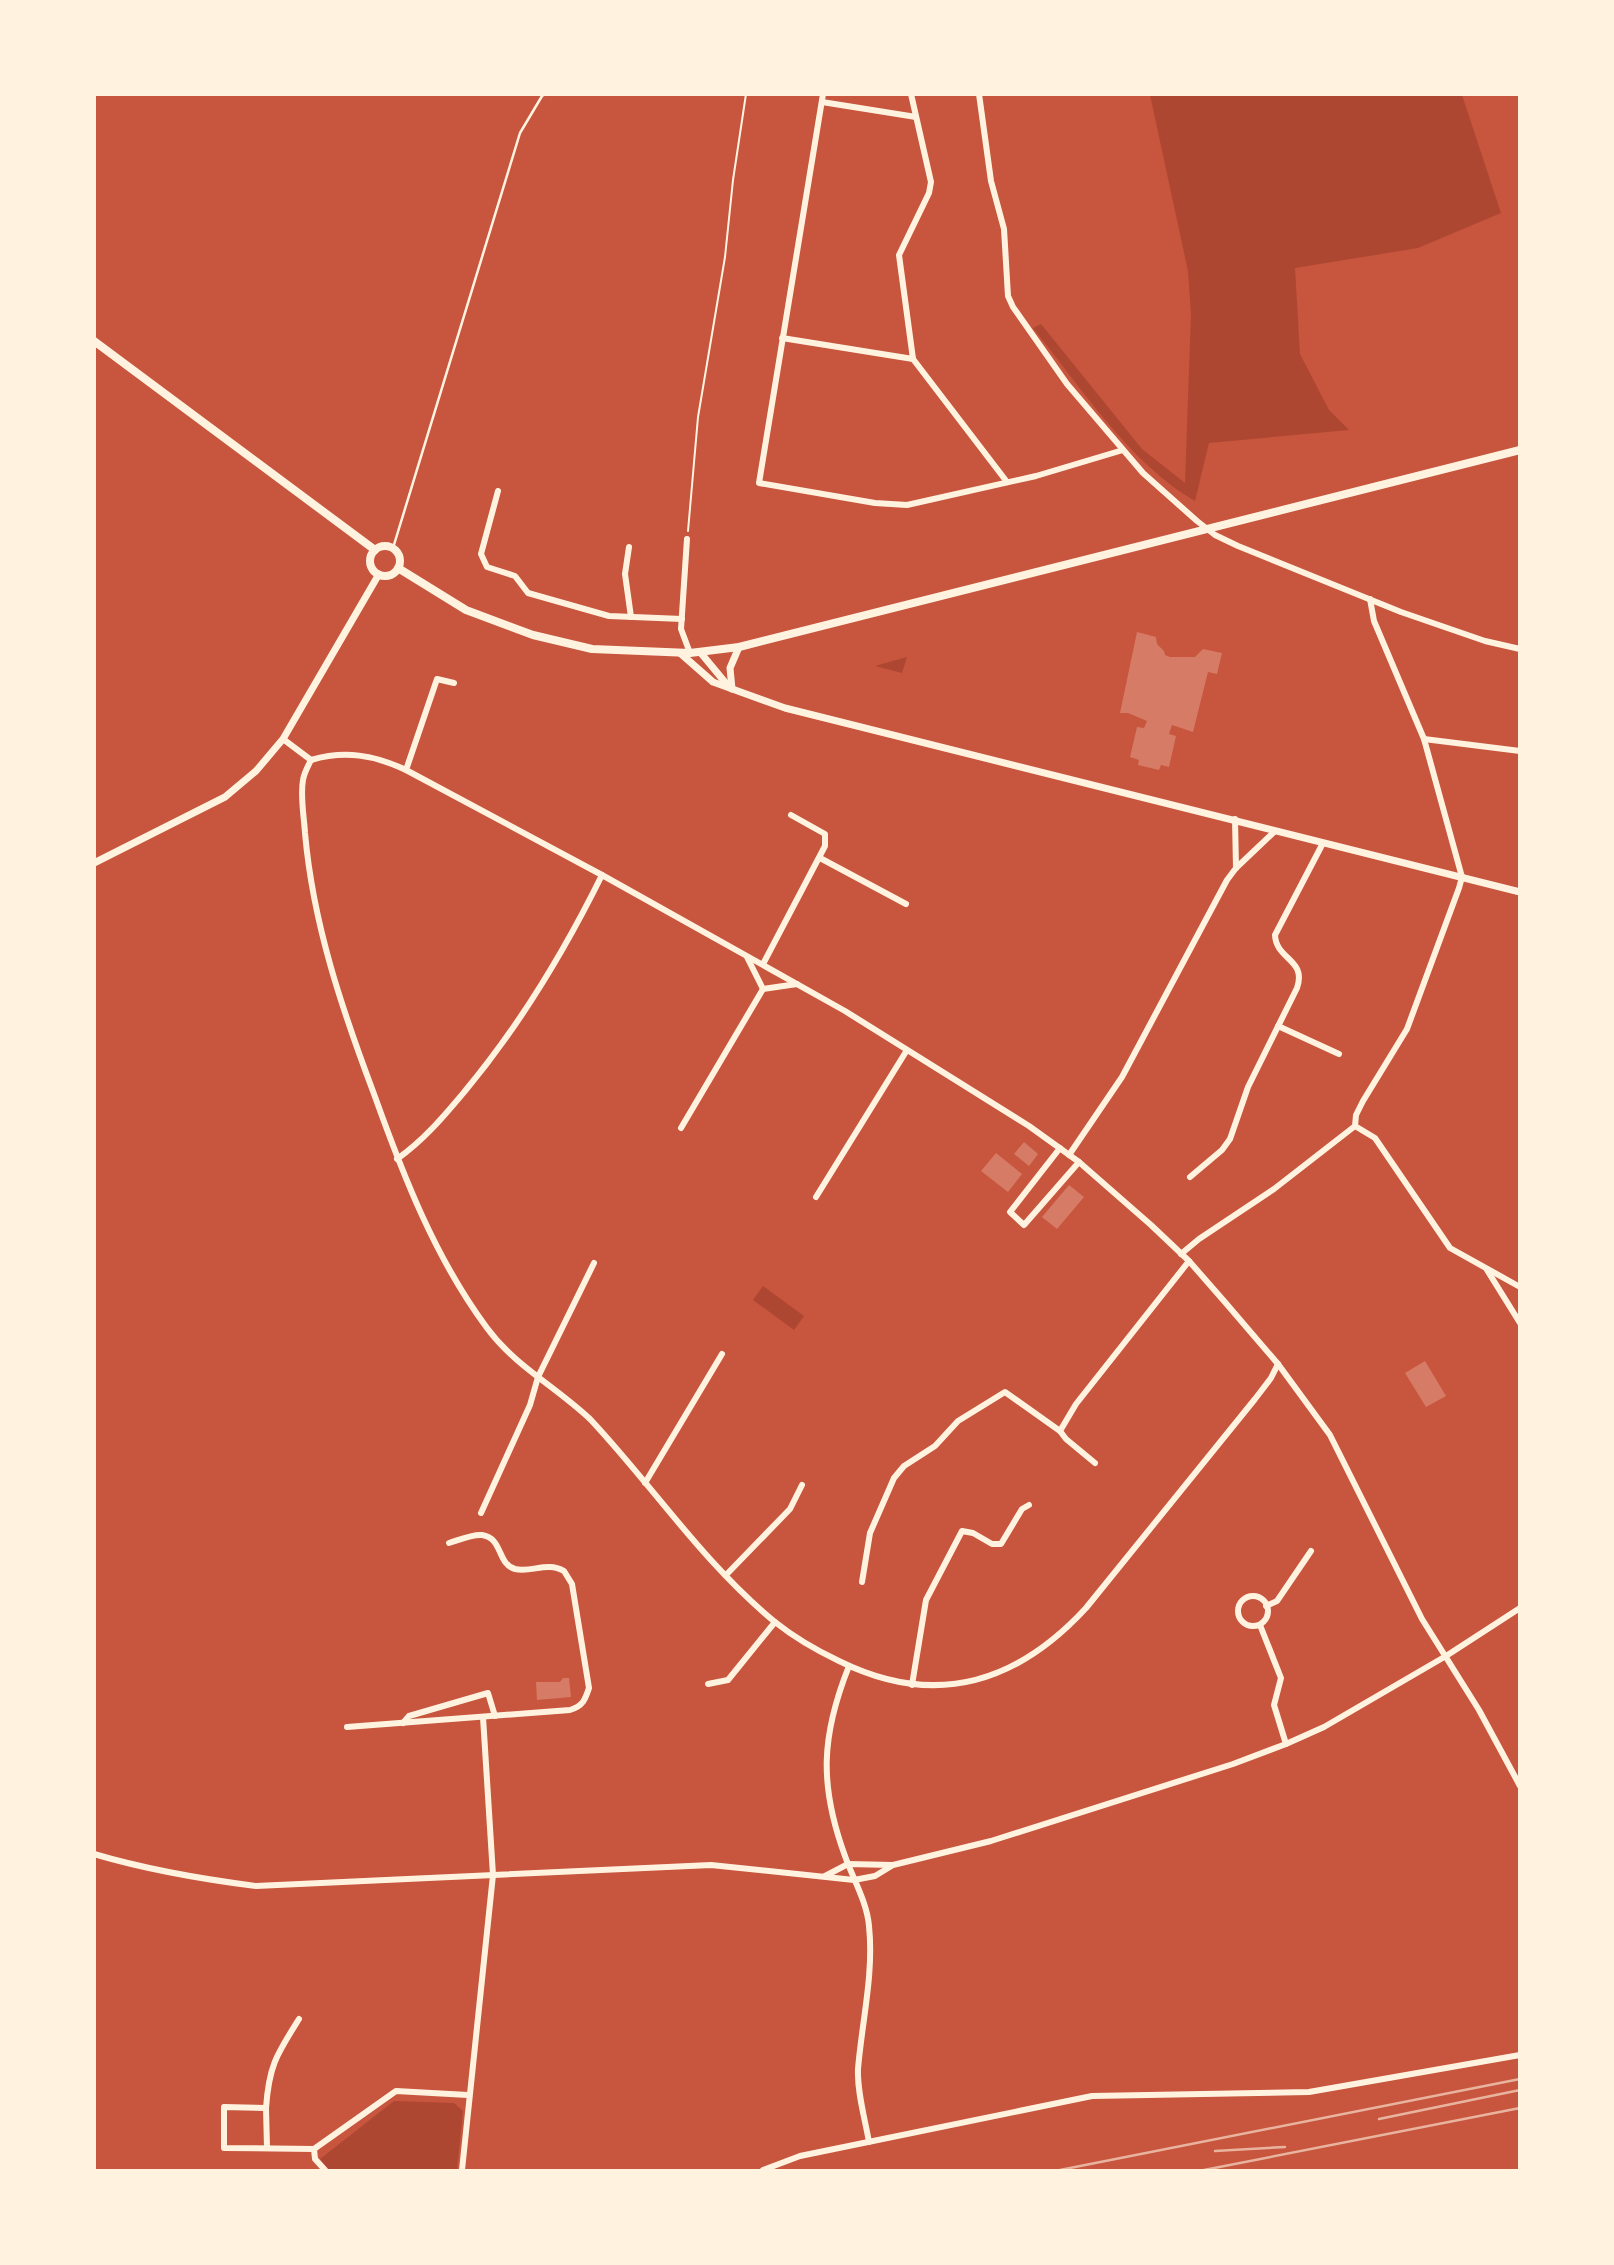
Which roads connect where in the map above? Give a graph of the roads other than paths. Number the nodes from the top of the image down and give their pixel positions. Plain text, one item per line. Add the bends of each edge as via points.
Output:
1 (546, 94) edge
2 (911, 94) edge
3 (979, 94) edge
4 (823, 98) edge
5 (916, 117) junction
6 (782, 338) junction
7 (94, 341) edge
8 (913, 359) junction
9 (1123, 450) junction
10 (1520, 450) edge
11 (1007, 482) junction
12 (498, 491) dead end
13 (1208, 530) junction
14 (687, 540) road end
15 (629, 547) dead end
16 (393, 548) junction
17 (375, 550) junction
18 (398, 568) junction
19 (379, 574) junction
20 (1370, 599) junction
21 (631, 617) junction
22 (682, 620) junction
23 (739, 647) junction
24 (1520, 649) edge
25 (695, 652) junction
26 (680, 653) junction
27 (454, 683) dead end
28 (732, 690) junction
29 (283, 739) junction
30 (1424, 739) junction
31 (1520, 751) edge
32 (311, 760) junction
33 (406, 770) junction
34 (791, 815) dead end
35 (1235, 820) junction
36 (1275, 831) junction
37 (1322, 843) junction
38 (820, 858) junction
39 (94, 863) edge
40 (1236, 868) junction
41 (602, 875) junction
42 (1462, 877) junction
43 (1520, 892) edge
44 (906, 904) dead end
45 (747, 955) junction
46 (762, 964) junction
47 (799, 984) junction
48 (763, 989) junction
49 (1278, 1026) junction
50 (907, 1050) junction
51 (1339, 1054) dead end
52 (1355, 1126) junction
53 (681, 1128) dead end
54 (1060, 1148) junction
55 (1069, 1155) junction
56 (397, 1159) junction
57 (1079, 1162) junction
58 (1190, 1177) dead end
59 (816, 1197) dead end
60 (1181, 1254) junction
61 (1189, 1261) junction
62 (594, 1264) dead end
63 (1486, 1269) junction
64 (1520, 1287) edge
65 (1520, 1323) edge
66 (722, 1354) dead end
67 (1278, 1364) junction
68 (538, 1377) junction
69 (1060, 1431) junction
70 (1095, 1463) dead end
71 (645, 1483) junction
72 (802, 1485) dead end
73 (1029, 1505) dead end
74 (481, 1513) dead end
75 (449, 1543) dead end
76 (1311, 1551) dead end
77 (726, 1575) junction
78 (862, 1582) dead end
79 (1266, 1606) junction
80 (1520, 1608) edge
81 (775, 1622) junction
82 (1260, 1625) junction
83 (1446, 1656) junction
84 (849, 1666) junction
85 (708, 1684) dead end
86 (912, 1685) junction
87 (495, 1716) junction
88 (483, 1717) junction
89 (404, 1723) junction
90 (346, 1727) dead end
91 (1286, 1744) junction
92 (1520, 1786) edge
93 (94, 1854) edge
94 (848, 1864) junction
95 (893, 1865) junction
96 (493, 1875) junction
97 (825, 1876) junction
98 (854, 1880) junction
99 (299, 2019) dead end
100 (1520, 2055) edge
101 (468, 2095) junction
102 (266, 2108) junction
103 (869, 2143) junction
104 (267, 2148) junction
105 (314, 2148) junction
106 (325, 2171) edge
107 (462, 2171) edge
108 (763, 2171) edge

1 - 16 lane via 520,133
2 - 5 street
3 - 9 street via 991,181 1004,229 1008,296 1052,364
4 - 5 street
4 - 6 street
5 - 8 street via 931,182 899,255
6 - 8 street
6 - 11 street via 759,483 907,505
7 - 17 main road
8 - 11 street
9 - 11 street
9 - 13 street
10 - 13 main road
12 - 21 street via 481,554 487,567 515,576 528,593
13 - 20 street
13 - 23 main road
14 - 22 street
15 - 21 street via 625,574
16 - 17 main road
16 - 18 main road via 400,560
17 - 19 main road via 370,563
18 - 19 main road
18 - 26 main road via 466,610 533,635 592,649
19 - 29 street
20 - 24 street via 1446,629
20 - 30 street via 1374,621
21 - 22 street
22 - 25 street via 681,629
23 - 25 main road
23 - 28 street via 730,668
25 - 26 main road
25 - 28 street
26 - 28 street via 713,682
27 - 33 street via 437,680
28 - 35 street via 790,709
29 - 32 street
29 - 39 street via 256,771 225,797
30 - 31 street
30 - 42 street
32 - 33 street via 361,754
32 - 56 street via 303,779 303,803 314,903 335,985
33 - 41 street
34 - 38 street via 825,834
35 - 36 street
35 - 40 street
36 - 37 street
36 - 40 street
37 - 42 street
37 - 49 street via 1275,935 1276,944 1300,978
38 - 44 street
38 - 46 street
40 - 55 street via 1122,1077
41 - 45 street
41 - 56 street via 539,990 508,1035 441,1119
42 - 43 street
42 - 52 street via 1411,1020 1356,1115
45 - 46 street
45 - 48 street
46 - 47 street
47 - 48 street
47 - 50 street
48 - 53 street
49 - 51 street
49 - 58 street via 1248,1087 1230,1139
50 - 54 street
50 - 59 street
52 - 60 street
52 - 63 street via 1374,1138 1450,1248
54 - 55 street
54 - 57 street via 1010,1212 1024,1225
55 - 57 street
56 - 68 street via 475,1311 507,1353
57 - 60 street
60 - 61 street
61 - 67 street
61 - 69 street via 1076,1404
62 - 68 street
63 - 64 street
63 - 65 street
66 - 71 street
67 - 83 street via 1337,1447 1406,1588
67 - 86 street via 1255,1399 1095,1597 1058,1636 983,1678
68 - 71 street via 590,1419
68 - 74 street
69 - 70 street
69 - 78 street via 1005,1392 958,1421 894,1478 870,1533
71 - 77 street
72 - 77 street via 790,1509
73 - 86 street via 1001,1544 962,1531 926,1600
75 - 87 street via 482,1535 499,1546 510,1566 519,1570 558,1567 572,1584 589,1688 585,1701 570,1710
76 - 79 street via 1277,1601
77 - 81 street
79 - 82 street
79 - 82 street via 1256,1597 1247,1597 1240,1605 1241,1620 1251,1627
80 - 83 street
81 - 84 street
81 - 85 street via 728,1680
82 - 91 street via 1281,1678 1274,1705
83 - 91 street
83 - 92 street
84 - 86 street
84 - 94 street via 835,1701 826,1759 832,1814
87 - 88 street
87 - 89 street via 488,1693 408,1716
88 - 89 street
88 - 96 street
89 - 90 street
91 - 95 street via 991,1841
93 - 96 street via 195,1878 256,1886
94 - 95 street
94 - 97 street
94 - 98 street
95 - 98 street via 875,1876
96 - 97 street via 711,1865
96 - 101 street
97 - 98 street
98 - 103 street via 869,1923 871,1962 858,2072
99 - 102 street via 276,2056
100 - 103 street via 1309,2092 1092,2095
101 - 105 street via 396,2091
101 - 107 street
102 - 104 street
102 - 104 street via 224,2107 224,2148
103 - 108 street via 800,2156
104 - 105 street
105 - 106 street via 315,2159

